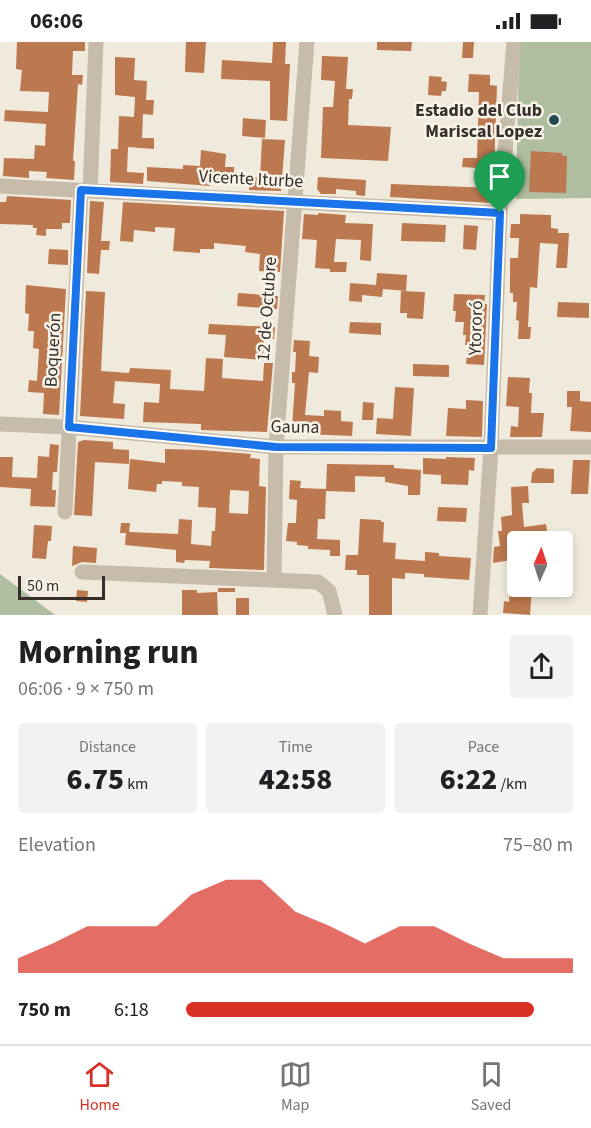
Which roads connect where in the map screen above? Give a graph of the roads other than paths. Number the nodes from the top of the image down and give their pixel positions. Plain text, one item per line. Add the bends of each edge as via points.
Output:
1 (96, 42) edge
2 (307, 42) edge
3 (514, 42) edge
4 (0, 186) edge
5 (86, 191) junction
6 (294, 201) junction
7 (500, 213) junction
8 (0, 424) edge
9 (69, 427) junction
10 (276, 447) junction
11 (591, 447) edge
12 (491, 448) junction
13 (65, 512) dead end
14 (82, 572) dead end
15 (274, 579) junction
16 (335, 615) edge
17 (480, 615) edge

1 - 5 street, Boquerón
2 - 6 street, 12 de Octubre
3 - 7 street, Ytororó
4 - 5 street, Vicente Iturbe
5 - 6 street, Vicente Iturbe
5 - 9 street, Boquerón
6 - 7 street, Vicente Iturbe
6 - 10 street, 12 de Octubre
7 - 12 street, Ytororó
8 - 9 street, Gauna
9 - 10 street, Gauna
9 - 13 street, Boquerón
10 - 12 street, Gauna
10 - 15 street, 12 de Octubre
11 - 12 street, Gauna
12 - 17 street, Ytororó
14 - 15 street
15 - 16 street via 318,582 329,591

